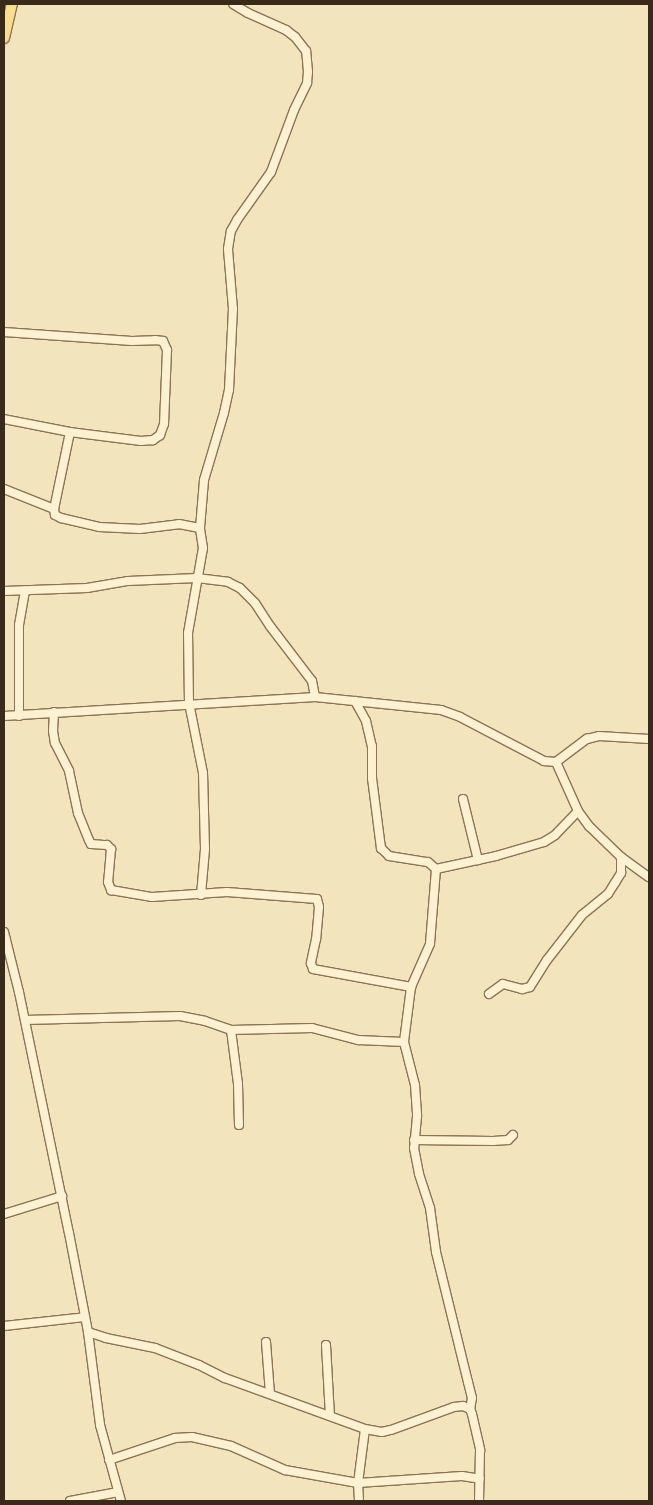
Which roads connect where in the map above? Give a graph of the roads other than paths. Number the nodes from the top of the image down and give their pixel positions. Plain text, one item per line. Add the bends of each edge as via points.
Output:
1 (12, 4) edge
2 (233, 4) edge
3 (4, 38) edge
4 (4, 332) edge
5 (4, 419) edge
6 (70, 432) junction
7 (4, 489) edge
8 (54, 509) junction
9 (200, 528) junction
10 (197, 578) junction
11 (4, 591) edge
12 (25, 591) junction
13 (315, 697) junction
14 (355, 701) junction
15 (189, 703) junction
16 (54, 712) junction
17 (4, 716) edge
18 (19, 716) junction
19 (649, 739) edge
20 (556, 762) junction
21 (463, 798) dead end
22 (578, 812) junction
23 (621, 857) junction
24 (478, 860) junction
25 (436, 869) junction
26 (649, 877) edge
27 (201, 895) junction
28 (4, 932) edge
29 (411, 987) junction
30 (488, 994) dead end
31 (24, 1020) junction
32 (230, 1030) junction
33 (404, 1042) junction
34 (240, 1125) dead end
35 (513, 1135) dead end
36 (414, 1140) junction
37 (62, 1196) junction
38 (4, 1214) edge
39 (84, 1317) junction
40 (4, 1326) edge
41 (88, 1332) junction
42 (266, 1342) dead end
43 (326, 1345) dead end
44 (270, 1394) junction
45 (470, 1409) junction
46 (330, 1416) junction
47 (366, 1429) junction
48 (109, 1460) junction
49 (480, 1479) junction
50 (358, 1483) junction
51 (118, 1492) junction
52 (70, 1501) edge
53 (121, 1501) edge
54 (360, 1501) edge
55 (479, 1501) edge

1 - 3 main road
2 - 9 street via 295,37 306,50 308,72 307,83 271,172 232,231 228,249 233,309 229,390 208,462
4 - 6 street via 132,342 163,341 167,350 166,382 164,424 160,435 153,440 141,441
5 - 6 street
6 - 8 street
7 - 8 street
8 - 9 street via 61,518 99,527 140,529 179,524
9 - 10 street via 203,548
10 - 12 street
10 - 13 street via 228,582 240,588 255,603 312,681
10 - 15 street via 188,633
11 - 12 street
12 - 18 street via 19,625
13 - 14 street
13 - 15 street
14 - 20 street via 441,710 544,761
14 - 25 street via 366,720 372,746 372,778 381,848 389,856 428,862
15 - 16 street
15 - 27 street via 202,773 206,849
16 - 18 street
16 - 27 street via 55,743 69,771 78,813 89,840 91,844 107,845 111,849 108,882 111,890 152,897
17 - 18 street
19 - 20 street via 599,736 586,739
20 - 22 street
21 - 24 street
22 - 23 street
22 - 24 street via 544,842
23 - 26 street
23 - 30 street via 621,873 616,883 608,894 582,915 530,987 522,989 503,984
24 - 25 street
25 - 29 street via 430,944
27 - 29 street via 227,892 317,898 319,907 312,969
28 - 31 street
29 - 33 street
31 - 32 street via 180,1016
31 - 37 street
32 - 33 street via 312,1028 358,1040
32 - 34 street
33 - 36 street via 415,1085 417,1116
35 - 36 street via 508,1140 493,1141
36 - 45 street via 419,1174 430,1208 436,1252 472,1398
37 - 38 street
37 - 39 street
39 - 40 street
39 - 41 street
41 - 44 street via 155,1348
41 - 48 street via 100,1425
42 - 44 street
43 - 46 street
44 - 46 street
45 - 47 street via 454,1407 382,1432
45 - 49 street via 480,1450
46 - 47 street
47 - 50 street
48 - 50 street via 175,1438 192,1437 232,1446 285,1470
48 - 51 street
49 - 50 street via 462,1476
49 - 55 street
50 - 54 street
51 - 52 street
51 - 53 street

